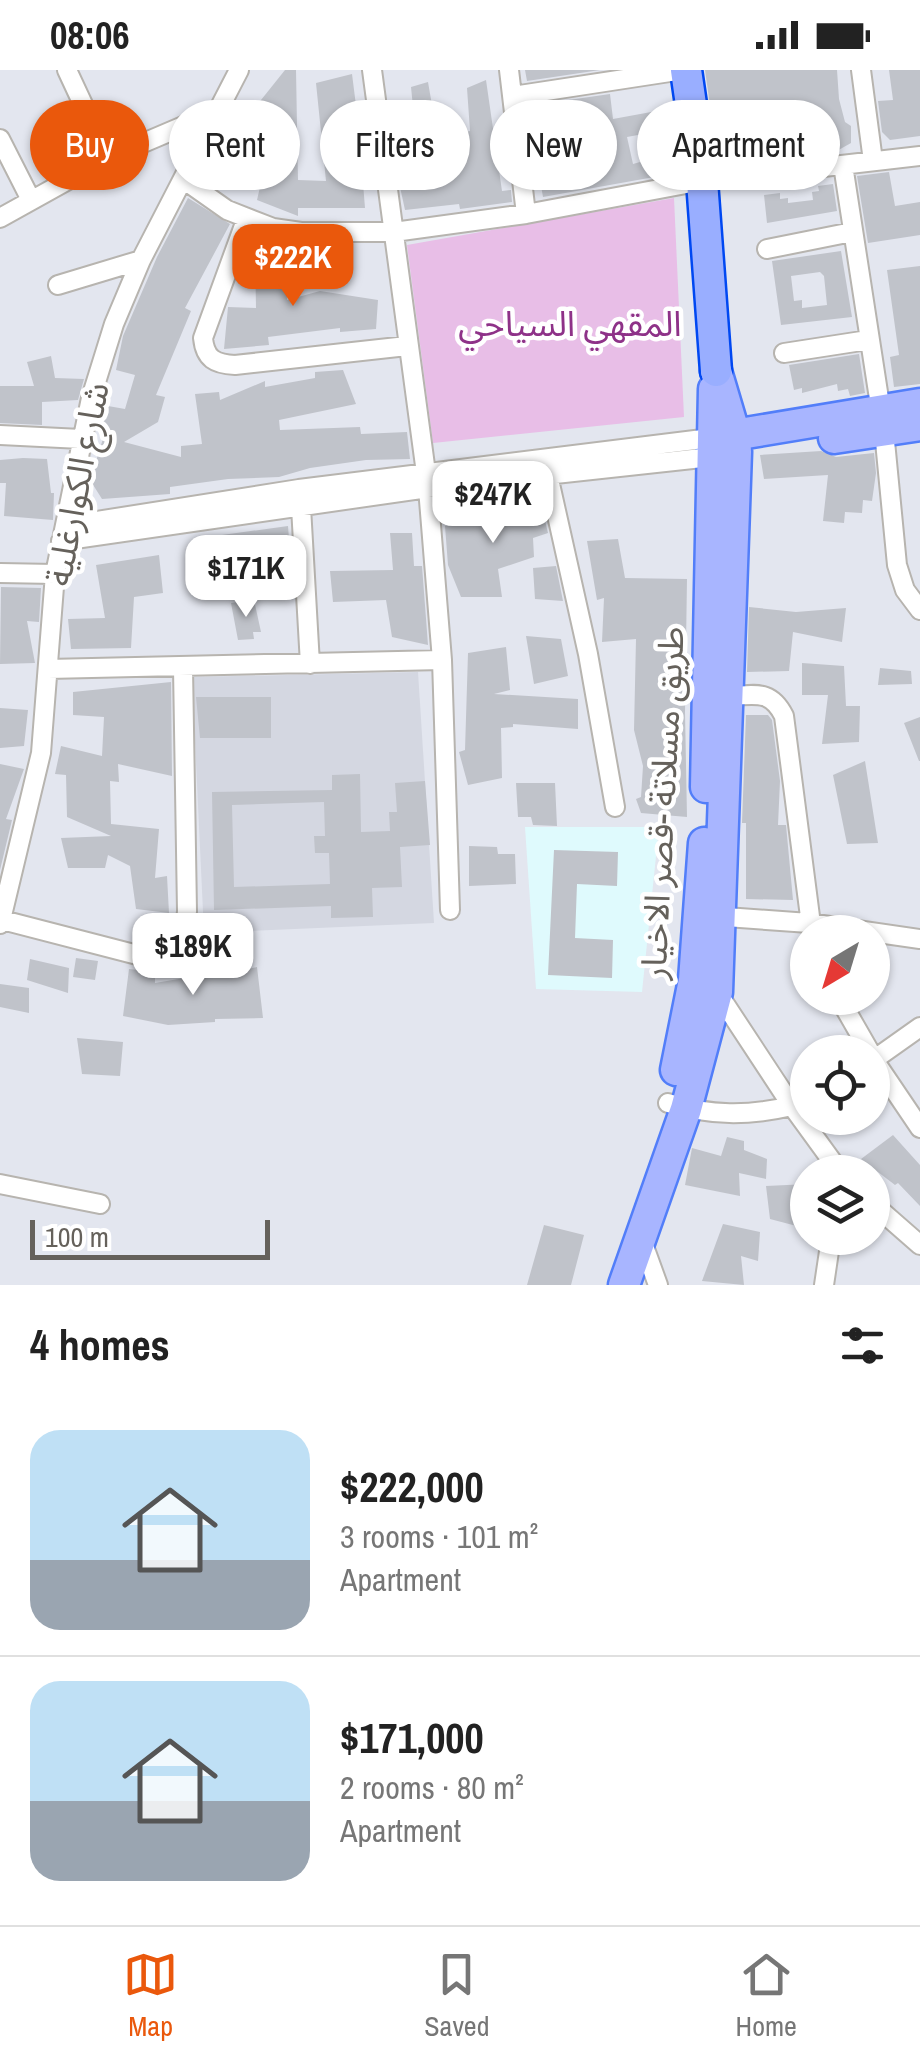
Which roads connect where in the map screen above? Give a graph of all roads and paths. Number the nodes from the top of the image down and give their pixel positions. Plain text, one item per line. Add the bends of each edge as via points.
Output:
1 (67, 70) edge
2 (238, 70) edge
3 (372, 70) edge
4 (509, 70) edge
5 (684, 70) edge
6 (861, 70) edge
7 (513, 96) junction
8 (81, 100) edge
9 (222, 100) edge
10 (689, 100) edge
11 (0, 140) edge
12 (920, 156) edge
13 (874, 161) junction
14 (840, 165) edge
15 (843, 165) junction
16 (49, 190) edge
17 (177, 190) edge
18 (201, 190) edge
19 (658, 190) edge
20 (703, 190) edge
21 (31, 200) junction
22 (526, 214) junction
23 (0, 218) edge
24 (246, 220) junction
25 (394, 232) junction
26 (852, 232) junction
27 (767, 249) dead end
28 (140, 260) junction
29 (58, 285) dead end
30 (868, 340) junction
31 (407, 346) junction
32 (784, 352) dead end
33 (716, 371) joint
34 (920, 404) edge
35 (882, 420) junction
36 (920, 424) edge
37 (0, 435) edge
38 (81, 438) junction
39 (723, 446) junction
40 (548, 475) junction
41 (427, 481) junction
42 (301, 506) junction
43 (63, 534) junction
44 (0, 573) edge
45 (55, 574) junction
46 (920, 610) edge
47 (442, 660) junction
48 (310, 664) junction
49 (183, 668) junction
50 (48, 670) junction
51 (718, 696) junction
52 (616, 806) dead end
53 (450, 910) dead end
54 (809, 915) edge
55 (710, 916) junction
56 (1, 922) edge
57 (790, 926) edge
58 (890, 936) edge
59 (920, 939) edge
60 (718, 992) junction
61 (920, 1026) edge
62 (890, 1046) edge
63 (890, 1084) edge
64 (790, 1089) edge
65 (790, 1105) edge
66 (677, 1106) junction
67 (920, 1128) edge
68 (0, 1184) edge
69 (100, 1204) dead end
70 (890, 1219) edge
71 (641, 1238) junction
72 (920, 1245) edge
73 (828, 1255) edge
74 (603, 1285) edge
75 (624, 1285) edge
76 (658, 1285) edge
77 (824, 1285) edge

1 - 8 street
2 - 9 street, شارع الكوارغلية
3 - 25 street
4 - 7 street
5 - 7 street
5 - 10 highway
6 - 13 street
7 - 22 street
11 - 21 street
12 - 13 street
13 - 15 street
14 - 15 street
15 - 26 street
16 - 21 street
17 - 28 street, شارع الكوارغلية
18 - 24 street
19 - 22 street
20 - 33 highway
21 - 23 street
22 - 25 street
24 - 25 street via 302,232
24 - 31 street via 203,338 210,358 235,365
25 - 31 street
26 - 27 street
26 - 30 street
28 - 29 street
28 - 38 street, شارع الكوارغلية
30 - 32 street
30 - 35 street
31 - 41 street
33 - 39 main road
34 - 35 main road
35 - 36 main road
35 - 39 main road
35 - 46 street via 897,565
37 - 38 street
38 - 43 street, شارع الكوارغلية
39 - 40 street
39 - 41 street
39 - 51 main road, طريق مسلاتة -قصر الاخيار
40 - 41 street
40 - 52 street
41 - 42 street
41 - 43 street via 299,489
41 - 47 street
42 - 43 street
42 - 48 street
43 - 45 street, شارع الكوارغلية
44 - 45 street
45 - 50 street, شارع الكوارغلية
47 - 48 street
47 - 53 street
48 - 49 street
49 - 50 street
49 - 56 street via 187,912 179,948 152,958
50 - 56 street, شارع الكوارغلية via 41,753
51 - 54 street via 765,694 784,716
51 - 55 main road, طريق مسلاتة -قصر الاخيار via 705,830
55 - 57 street
55 - 60 main road
55 - 66 main road, طريق مسلاتة -قصر الاخيار
58 - 59 street
60 - 64 street
60 - 66 main road
61 - 62 street
63 - 67 street
65 - 66 street via 721,1115
66 - 71 main road
66 - 74 main road, طريق مسلاتة -قصر الاخيار
68 - 69 street
70 - 72 street
71 - 75 main road
71 - 76 street
73 - 77 street

